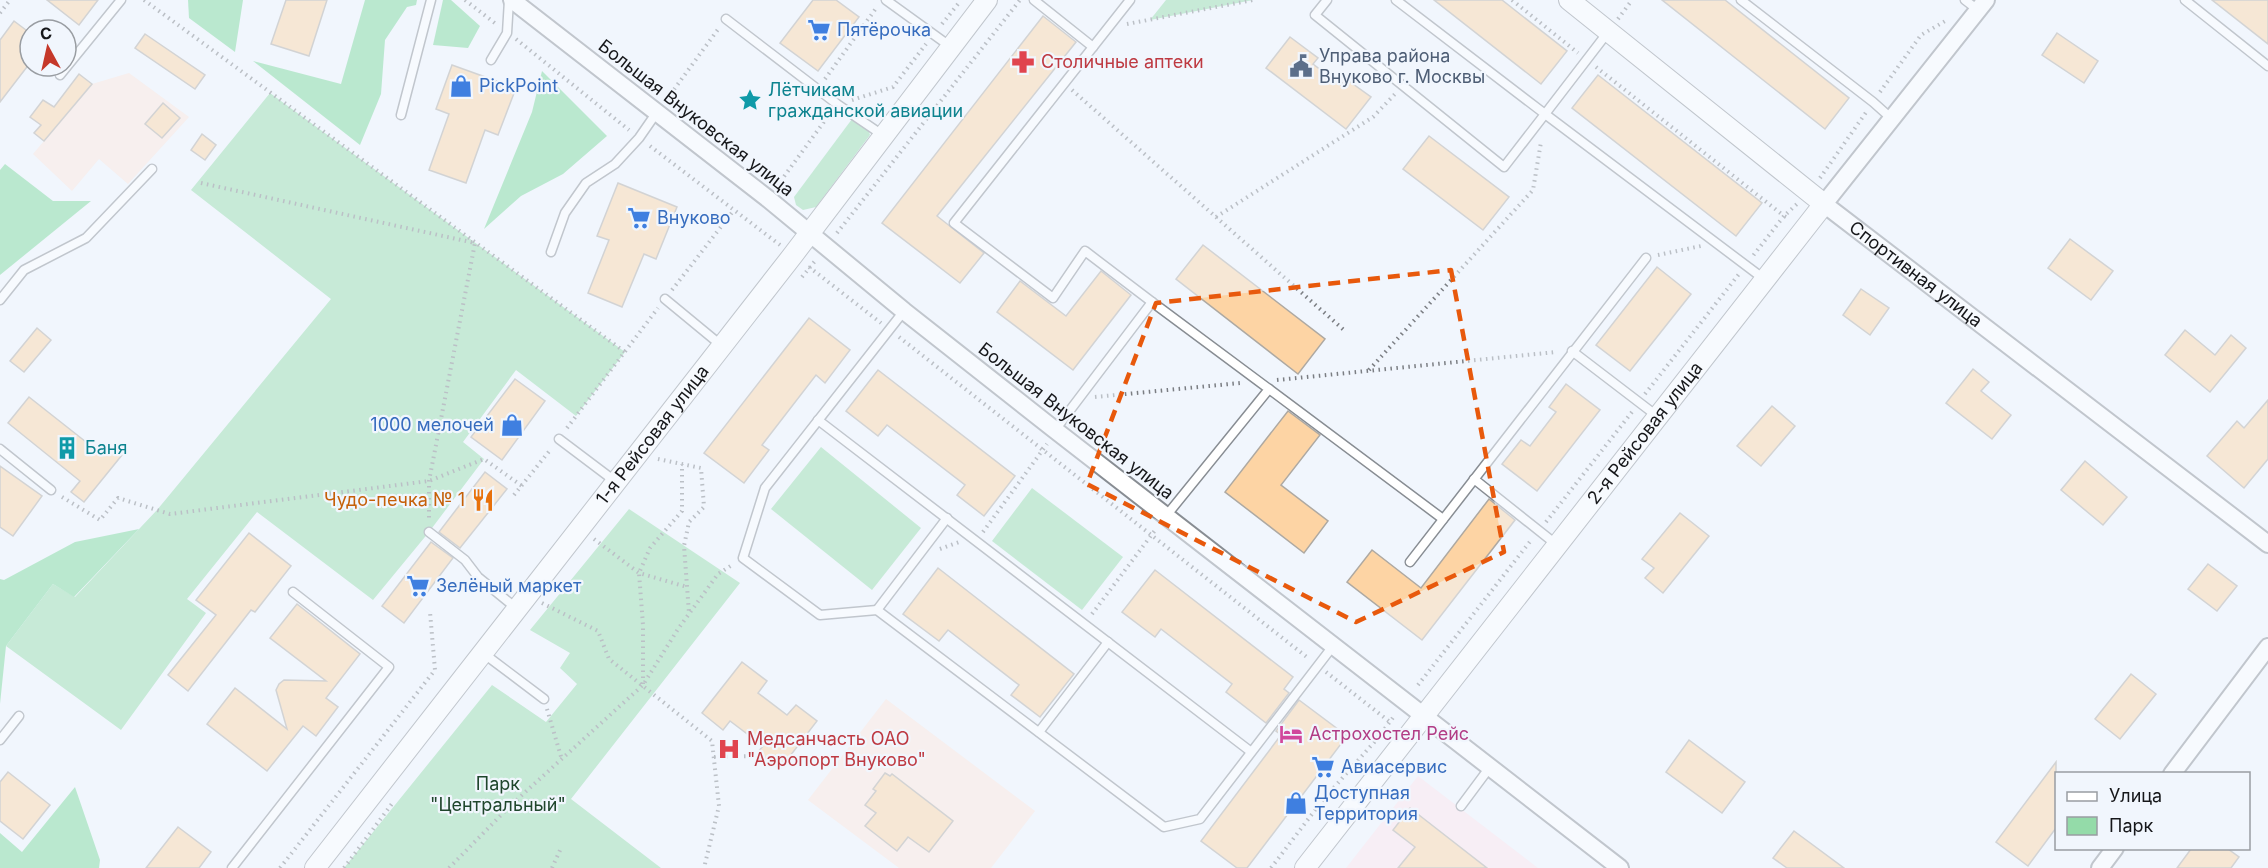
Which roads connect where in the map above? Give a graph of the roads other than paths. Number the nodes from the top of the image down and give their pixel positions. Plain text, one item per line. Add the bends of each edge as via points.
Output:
1 (121, 0) edge
2 (431, 0) edge
3 (511, 0) edge
4 (884, 0) edge
5 (987, 0) edge
6 (1034, 0) edge
7 (1130, 0) edge
8 (1327, 0) edge
9 (1396, 0) edge
10 (1569, 0) edge
11 (1741, 0) edge
12 (2185, 0) edge
13 (1976, 3) edge
14 (726, 19) road end
15 (1609, 31) junction
16 (951, 47) junction
17 (1093, 47) junction
18 (78, 53) edge
19 (491, 60) dead end
20 (2268, 66) edge
21 (657, 112) junction
22 (1545, 114) junction
23 (401, 115) dead end
24 (1892, 119) junction
25 (884, 136) junction
26 (152, 169) dead end
27 (1824, 204) junction
28 (810, 233) junction
29 (551, 252) dead end
30 (1646, 258) road end
31 (1764, 279) junction
32 (665, 299) road end
33 (0, 300) edge
34 (1152, 302) junction
35 (904, 311) junction
36 (722, 346) junction
37 (1572, 351) junction
38 (1269, 389) junction
39 (1658, 416) junction
40 (818, 420) junction
41 (1055, 430) junction
42 (559, 439) road end
43 (0, 449) edge
44 (1474, 479) junction
45 (616, 482) junction
46 (51, 490) road end
47 (1166, 516) junction
48 (947, 518) junction
49 (1443, 519) junction
50 (429, 532) road end
51 (2268, 544) edge
52 (1557, 545) junction
53 (1410, 562) dead end
54 (293, 592) dead end
55 (523, 601) junction
56 (877, 610) junction
57 (1108, 642) junction
58 (1333, 646) junction
59 (2268, 647) edge
60 (483, 653) junction
61 (544, 699) road end
62 (19, 716) dead end
63 (1424, 716) junction
64 (1039, 732) junction
65 (0, 740) edge
66 (1250, 751) junction
67 (1490, 767) junction
68 (2174, 772) edge
69 (1461, 806) dead end
70 (2114, 850) edge
71 (232, 868) edge
72 (315, 868) edge
73 (1305, 868) edge
74 (1620, 868) edge
75 (2100, 868) edge

1 - 18 lane
2 - 23 lane
3 - 19 lane via 507,33
3 - 21 street, Большая Внуковская улица
4 - 16 lane
5 - 16 street, 1-я Рейсовая улица
6 - 17 lane
7 - 17 lane
8 - 22 lane via 1315,15 1504,167
9 - 22 lane
10 - 15 street, Спортивная улица
11 - 24 lane
12 - 20 lane
13 - 24 street, 2-я Рейсовая улица
14 - 25 lane
15 - 22 lane
15 - 27 street, Спортивная улица
16 - 25 street, 1-я Рейсовая улица
17 - 34 lane via 954,223 1053,298 1086,251
21 - 28 street, Большая Внуковская улица
21 - 29 lane via 615,164 586,183 565,213
22 - 31 lane
24 - 27 street, 2-я Рейсовая улица
25 - 28 street, 1-я Рейсовая улица
26 - 33 lane via 86,238 24,270
27 - 31 street, 2-я Рейсовая улица
27 - 51 street, Спортивная улица
28 - 35 street, Большая Внуковская улица
28 - 36 street, 1-я Рейсовая улица
30 - 37 lane
31 - 39 street, 2-я Рейсовая улица
32 - 36 lane
34 - 38 lane
34 - 41 lane
35 - 40 lane
35 - 41 street, Большая Внуковская улица
36 - 45 street, 1-я Рейсовая улица
37 - 39 lane
37 - 44 lane
38 - 47 lane
38 - 49 lane
39 - 52 street, 2-я Рейсовая улица
40 - 48 lane
40 - 56 lane via 765,488 743,558 820,615
41 - 47 street, Большая Внуковская улица
42 - 45 lane
43 - 46 lane
44 - 49 lane
44 - 52 lane
45 - 55 street, 1-я Рейсовая улица
47 - 58 street, Большая Внуковская улица
48 - 56 lane
48 - 57 lane
49 - 53 lane
50 - 55 lane via 465,560 478,577
52 - 63 street, 2-я Рейсовая улица
54 - 71 lane via 389,667
55 - 60 street, 1-я Рейсовая улица
56 - 64 lane
57 - 64 lane
57 - 66 lane
58 - 63 street, Большая Внуковская улица
58 - 66 lane
59 - 68 street
60 - 61 lane
60 - 72 street, 1-я Рейсовая улица
62 - 65 lane
63 - 67 street, Большая Внуковская улица
63 - 73 street, 2-я Рейсовая улица
64 - 66 lane via 1164,827 1200,819
67 - 69 lane
67 - 74 street, Большая Внуковская улица
70 - 75 street

